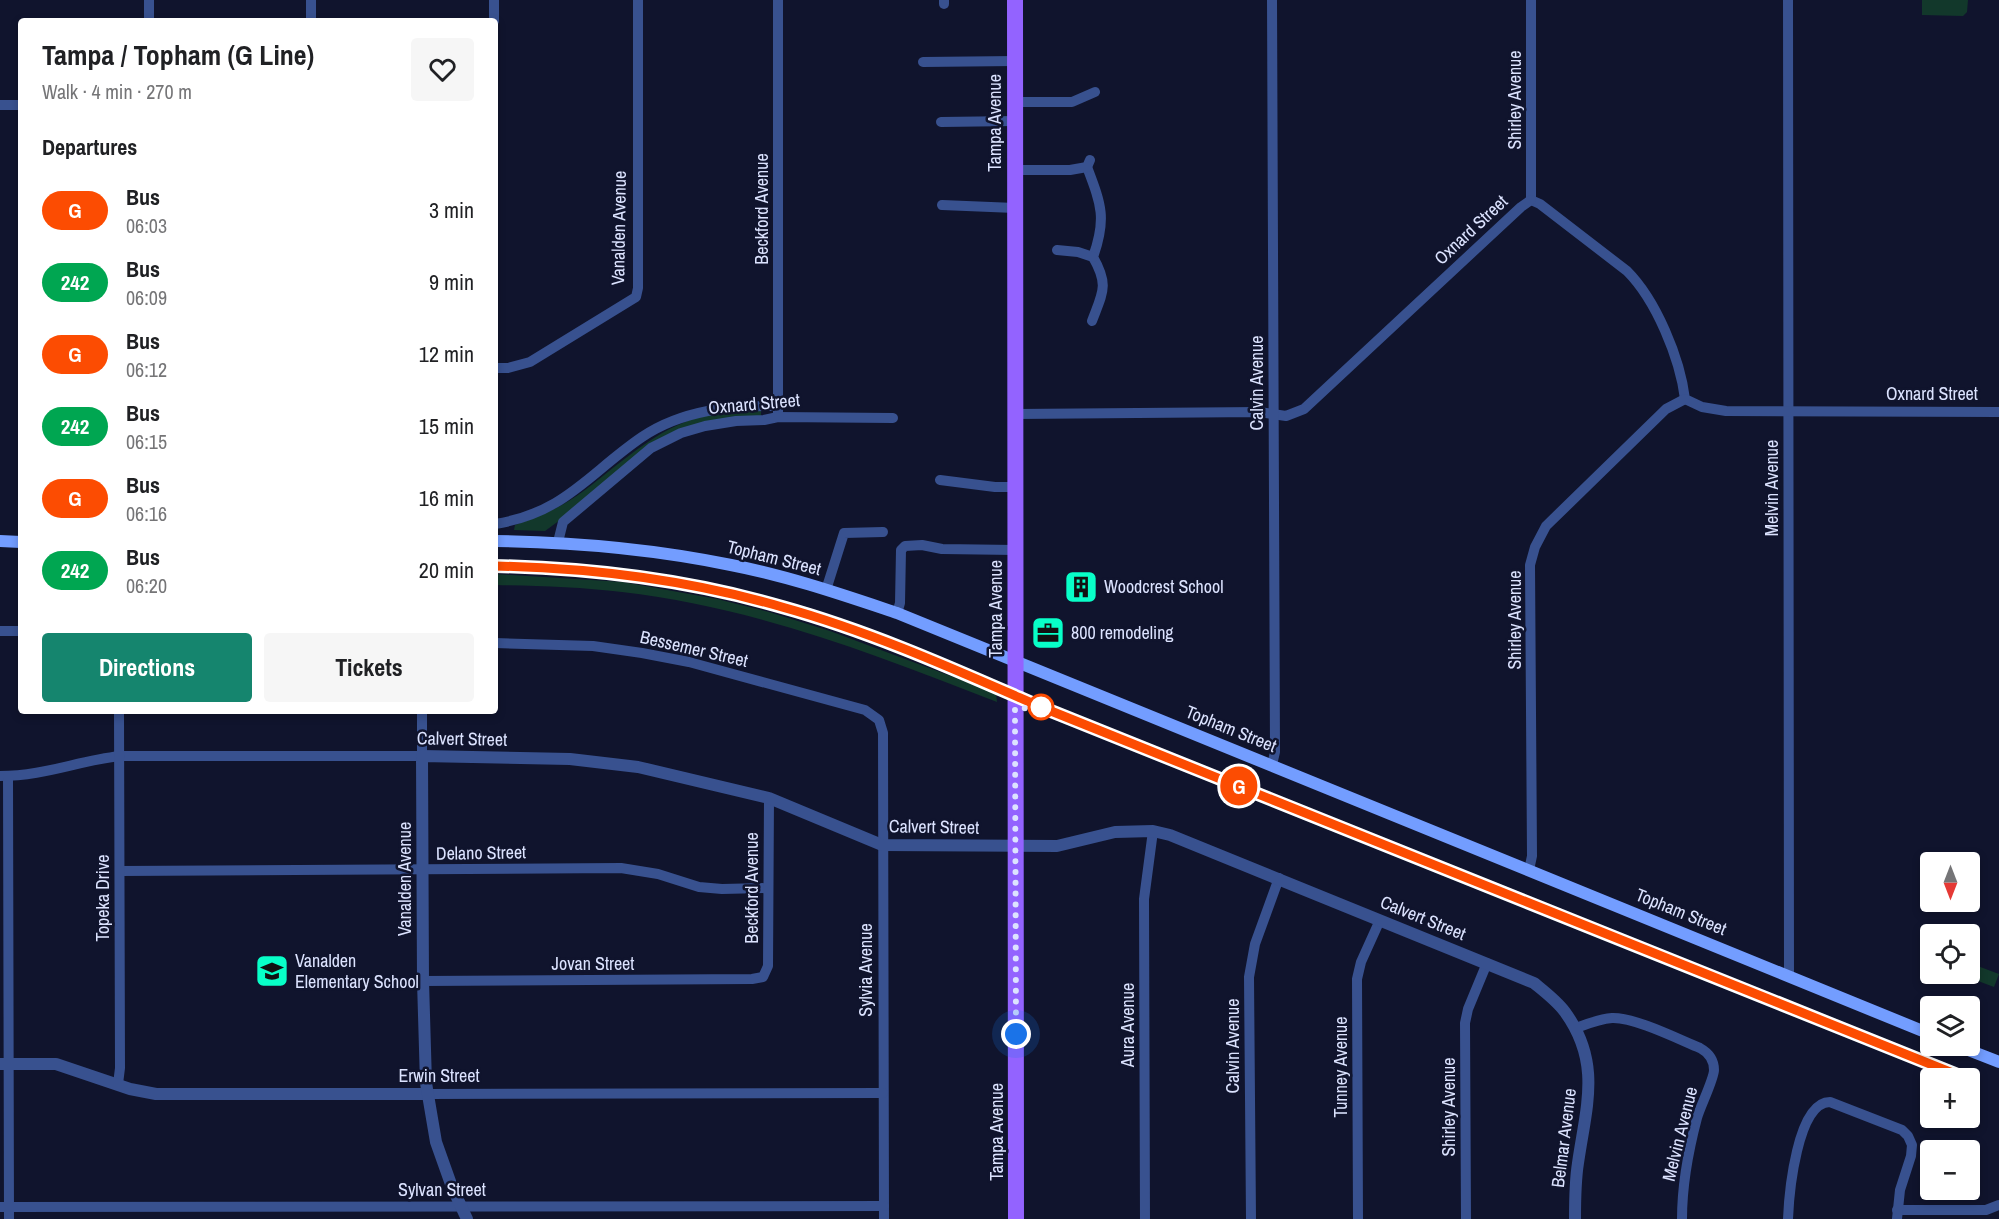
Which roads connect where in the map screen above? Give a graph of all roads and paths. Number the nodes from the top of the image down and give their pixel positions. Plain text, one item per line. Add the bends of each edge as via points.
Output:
1 (149, 0) edge
2 (311, 0) edge
3 (494, 0) edge
4 (638, 0) edge
5 (778, 0) edge
6 (1015, 0) edge
7 (1272, 0) edge
8 (1531, 0) edge
9 (1788, 0) edge
10 (149, 18) edge
11 (311, 18) edge
12 (494, 18) edge
13 (923, 62) dead end
14 (1015, 62) junction
15 (1095, 92) dead end
16 (1015, 102) junction
17 (0, 105) edge
18 (18, 105) edge
19 (1015, 121) junction
20 (941, 122) dead end
21 (1014, 170) junction
22 (1531, 200) junction
23 (942, 205) dead end
24 (1015, 208) junction
25 (1057, 250) dead end
26 (1093, 257) junction
27 (1092, 321) dead end
28 (498, 368) edge
29 (1686, 399) junction
30 (1789, 411) junction
31 (778, 412) junction
32 (1999, 412) edge
33 (1015, 414) junction
34 (1274, 416) junction
35 (893, 418) dead end
36 (940, 480) dead end
37 (1015, 487) junction
38 (498, 523) edge
39 (883, 532) dead end
40 (0, 541) edge
41 (498, 541) edge
42 (18, 542) edge
43 (558, 542) junction
44 (1015, 550) junction
45 (826, 590) junction
46 (897, 614) junction
47 (0, 631) edge
48 (18, 631) edge
49 (498, 643) edge
50 (1015, 661) junction
51 (119, 714) edge
52 (422, 714) edge
53 (879, 720) joint
54 (120, 756) junction
55 (422, 756) junction
56 (1272, 765) junction
57 (4, 776) edge
58 (770, 798) junction
59 (1153, 831) junction
60 (882, 845) junction
61 (1015, 846) junction
62 (424, 870) junction
63 (1529, 870) junction
64 (120, 871) junction
65 (1279, 878) junction
66 (768, 888) junction
67 (1380, 920) junction
68 (1488, 963) junction
69 (1789, 976) junction
70 (763, 977) joint
71 (423, 981) junction
72 (1576, 1028) junction
73 (1920, 1030) edge
74 (1980, 1054) edge
75 (1999, 1062) edge
76 (4, 1064) edge
77 (118, 1084) junction
78 (883, 1093) junction
79 (427, 1094) junction
80 (1999, 1205) edge
81 (461, 1206) junction
82 (884, 1206) junction
83 (5, 1207) edge
84 (1897, 1215) edge
85 (9, 1219) edge
86 (467, 1219) edge
87 (884, 1219) edge
88 (1016, 1219) edge
89 (1145, 1219) edge
90 (1251, 1219) edge
91 (1358, 1219) edge
92 (1466, 1219) edge
93 (1575, 1219) edge
94 (1682, 1219) edge
95 (1788, 1219) edge

1 - 10 street
2 - 11 street
3 - 12 street
4 - 28 street, Vanalden Avenue via 636,297 530,362
5 - 31 street, Beckford Avenue
6 - 14 main road, Tampa Avenue
7 - 34 street, Calvin Avenue
8 - 22 street, Shirley Avenue
9 - 30 street, Melvin Avenue
13 - 14 street
14 - 16 main road, Tampa Avenue
15 - 16 street via 1072,102
16 - 19 main road, Tampa Avenue
17 - 18 street
19 - 20 street
19 - 21 main road, Tampa Avenue
21 - 24 main road, Tampa Avenue
21 - 26 street via 1070,170 1088,163 1102,212 1102,228
22 - 29 street, Oxnard Street via 1639,283 1677,359
22 - 34 street, Oxnard Street via 1304,409 1286,417
23 - 24 street
24 - 33 main road, Tampa Avenue
25 - 26 street
26 - 27 street via 1104,279 1103,294
29 - 30 street, Oxnard Street via 1711,410
29 - 63 street, Shirley Avenue via 1665,409 1574,498 1546,526 1535,547 1530,565
30 - 32 street, Oxnard Street
30 - 69 street, Melvin Avenue
31 - 35 street, Oxnard Street
31 - 38 street, Oxnard Street via 735,407 679,418 643,436 555,504
31 - 43 street, Oxnard Street via 764,420 705,426 651,448 563,522
33 - 34 street, Oxnard Street via 1260,412
33 - 37 main road, Tampa Avenue
34 - 56 street, Calvin Avenue
36 - 37 street
37 - 44 main road, Tampa Avenue
39 - 45 street via 844,533
40 - 42 main road
41 - 43 main road, Topham Street
43 - 45 main road, Topham Street via 694,558
44 - 46 street via 905,546 901,550
44 - 50 main road, Tampa Avenue
45 - 46 main road, Topham Street
46 - 50 main road, Topham Street
47 - 48 street
49 - 53 street, Bessemer Street via 593,646 689,662 865,710
50 - 56 main road, Topham Street
50 - 61 main road, Tampa Avenue
51 - 54 street, Topeka Drive
52 - 55 street, Vanalden Avenue
53 - 60 street, Sylvia Avenue via 883,733
54 - 55 street, Calvert Street
54 - 57 street, Calvert Street via 40,774
54 - 64 street, Topeka Drive
55 - 58 street, Calvert Street via 581,760 638,767
55 - 62 street, Vanalden Avenue
56 - 63 main road, Topham Street
57 - 76 street
58 - 60 street, Calvert Street
58 - 66 street, Beckford Avenue
59 - 61 street, Calvert Street via 1115,832 1065,845
59 - 65 street, Calvert Street
59 - 89 street, Aura Avenue via 1144,899
60 - 61 street, Calvert Street
60 - 78 street, Sylvia Avenue
61 - 88 main road, Tampa Avenue
62 - 64 street, Delano Street
62 - 66 street, Delano Street via 621,868 699,887
62 - 71 street, Vanalden Avenue
63 - 69 main road, Topham Street
64 - 77 street, Topeka Drive
65 - 67 street, Calvert Street
65 - 90 street, Calvin Avenue via 1255,944 1249,977
66 - 70 street, Beckford Avenue via 768,966
67 - 68 street, Calvert Street
67 - 91 street, Tunney Avenue via 1361,962 1358,979
68 - 72 street, Calvert Street via 1534,983 1564,1010
68 - 92 street, Shirley Avenue via 1465,1023
69 - 73 main road, Topham Street
70 - 71 street, Jovan Street
71 - 79 street, Vanalden Avenue
72 - 93 street, Belmar Avenue via 1587,1055 1590,1088 1577,1167
72 - 94 street, Melvin Avenue via 1613,1018 1626,1019 1700,1048 1712,1059 1713,1076 1697,1118 1686,1167
74 - 75 main road
76 - 77 street, Erwin Street via 56,1064
76 - 83 street
77 - 79 street, Erwin Street via 156,1094
78 - 79 street, Erwin Street
78 - 82 street, Sylvia Avenue
79 - 81 street, Vanalden Avenue via 436,1142
80 - 84 street via 1986,1210
81 - 82 street, Sylvan Street
81 - 83 street, Sylvan Street
81 - 86 street, Vanalden Avenue
82 - 87 street, Sylvia Avenue
83 - 85 street
84 - 95 street via 1911,1156 1908,1136 1902,1130 1823,1102 1810,1116 1799,1145

